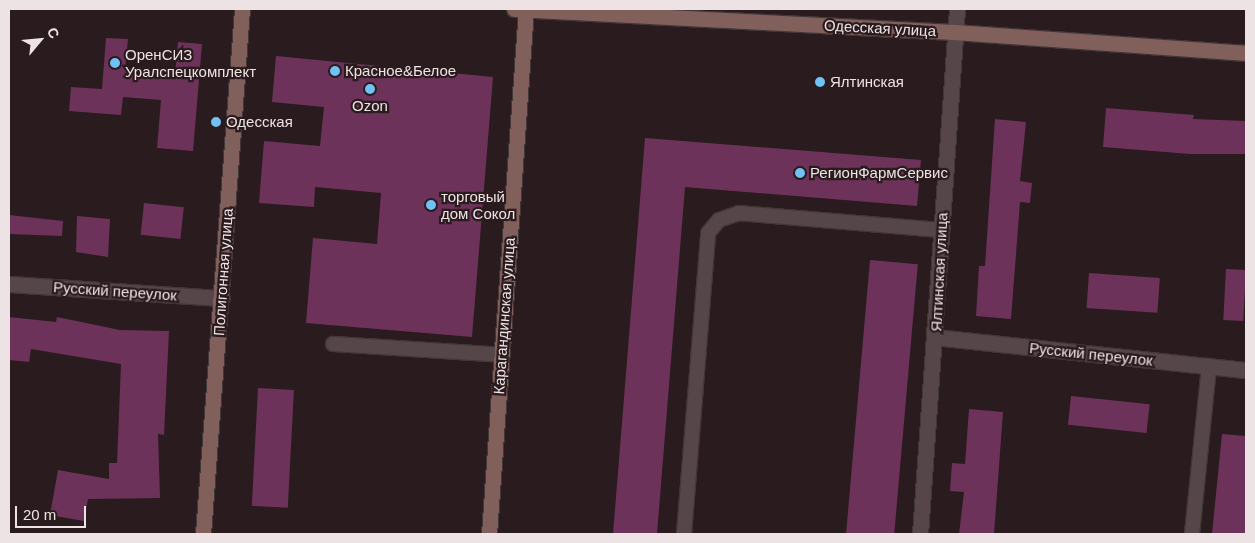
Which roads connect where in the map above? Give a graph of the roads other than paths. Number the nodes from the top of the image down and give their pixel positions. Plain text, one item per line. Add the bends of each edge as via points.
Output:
1 (242, 9) edge
2 (522, 9) edge
3 (957, 9) edge
4 (956, 32) junction
5 (1246, 53) edge
6 (942, 230) junction
7 (9, 284) edge
8 (222, 298) junction
9 (936, 337) junction
10 (333, 344) dead end
11 (502, 355) junction
12 (1209, 366) junction
13 (1246, 370) edge
14 (202, 534) edge
15 (490, 534) edge
16 (684, 534) edge
17 (920, 534) edge
18 (1192, 534) edge

1 - 8 main road, Полигонная улица
2 - 4 main road, Одесская улица
2 - 11 main road, Карагандинская улица
3 - 4 street, Ялтинская улица
4 - 5 main road, Одесская улица
4 - 6 street, Ялтинская улица
6 - 9 street, Ялтинская улица
6 - 16 lane via 739,213 718,220 708,233
7 - 8 street, Русский переулок
8 - 14 main road, Полигонная улица
9 - 12 street, Русский переулок
9 - 17 street, Ялтинская улица
10 - 11 lane
11 - 15 main road, Карагандинская улица
12 - 13 street, Русский переулок
12 - 18 lane

